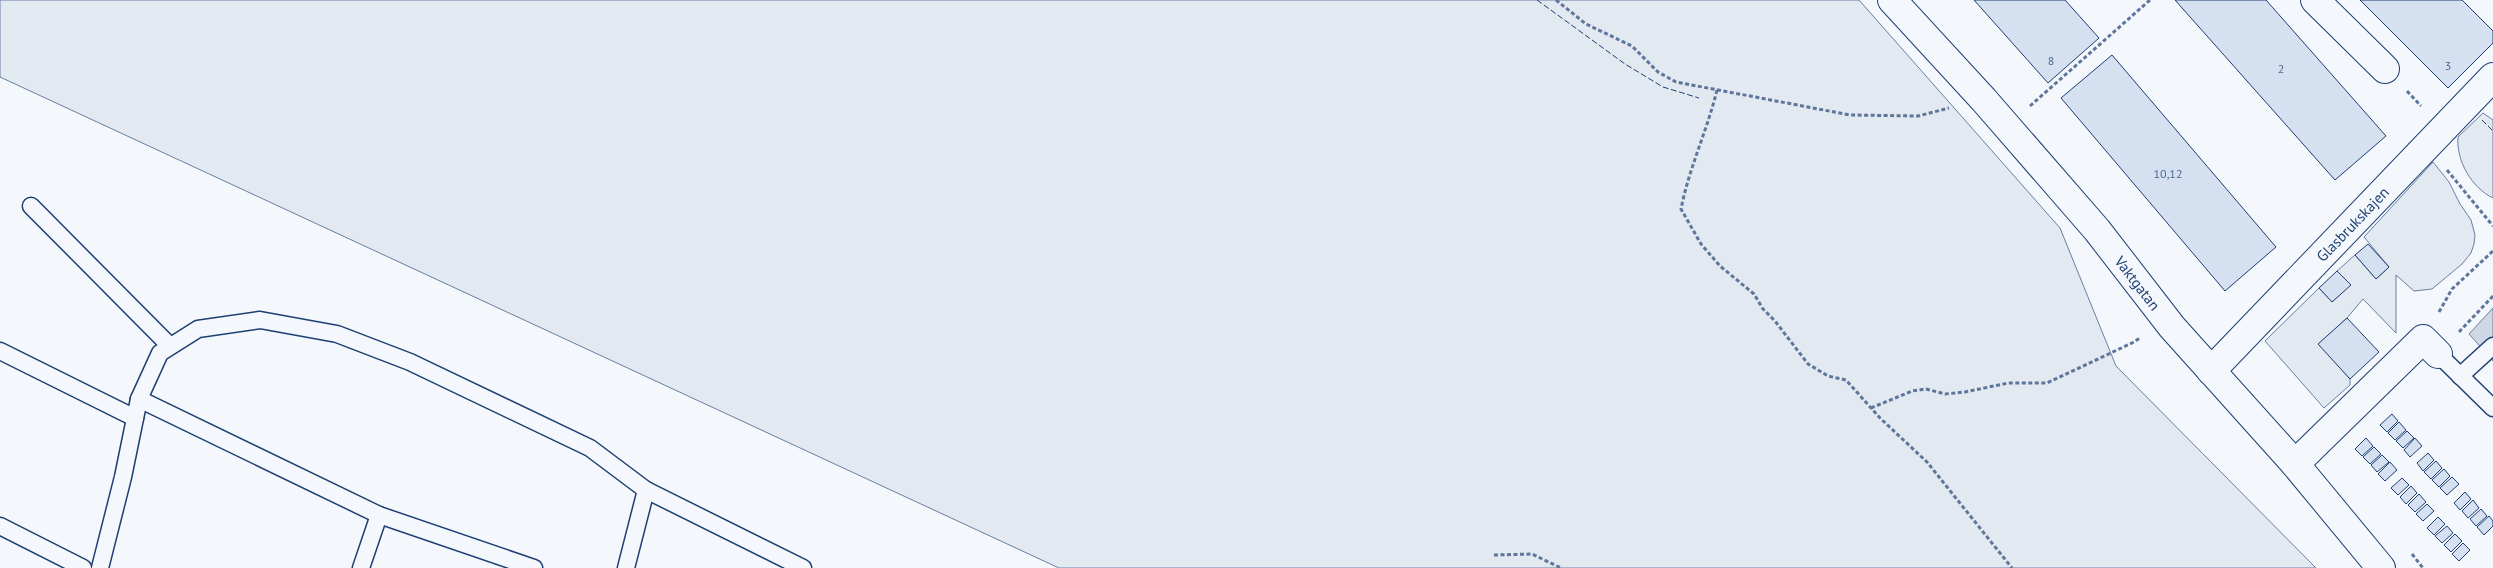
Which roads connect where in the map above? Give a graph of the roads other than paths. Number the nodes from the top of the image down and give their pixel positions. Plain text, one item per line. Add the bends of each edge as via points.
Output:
1 (1892, 0) edge
2 (2315, 0) edge
3 (2385, 69) road end
4 (2493, 77) edge
5 (31, 206) dead end
6 (170, 346) junction
7 (2431, 346) joint
8 (2493, 346) edge
9 (0, 351) edge
10 (2211, 371) junction
11 (2460, 376) junction
12 (139, 398) junction
13 (2493, 408) edge
14 (135, 418) junction
15 (2295, 464) junction
16 (646, 490) junction
17 (379, 515) junction
18 (0, 526) edge
19 (83, 568) edge
20 (100, 568) edge
21 (361, 568) edge
22 (534, 568) edge
23 (626, 568) edge
24 (803, 568) edge
25 (2381, 568) edge

1 - 10 street, Vaktgatan via 2097,230
2 - 3 street
4 - 10 street, Glasbrukskajen
5 - 6 lane
6 - 12 lane via 160,353
6 - 16 lane via 198,329 260,320 337,334 410,362 590,448
7 - 11 lane
7 - 15 street
8 - 11 lane
9 - 14 lane
10 - 15 street, Vaktgatan
11 - 13 lane
12 - 14 lane
12 - 17 lane
14 - 20 lane
15 - 25 street, Vaktgatan
16 - 23 lane
16 - 24 lane
17 - 21 lane
17 - 22 lane
18 - 19 lane

